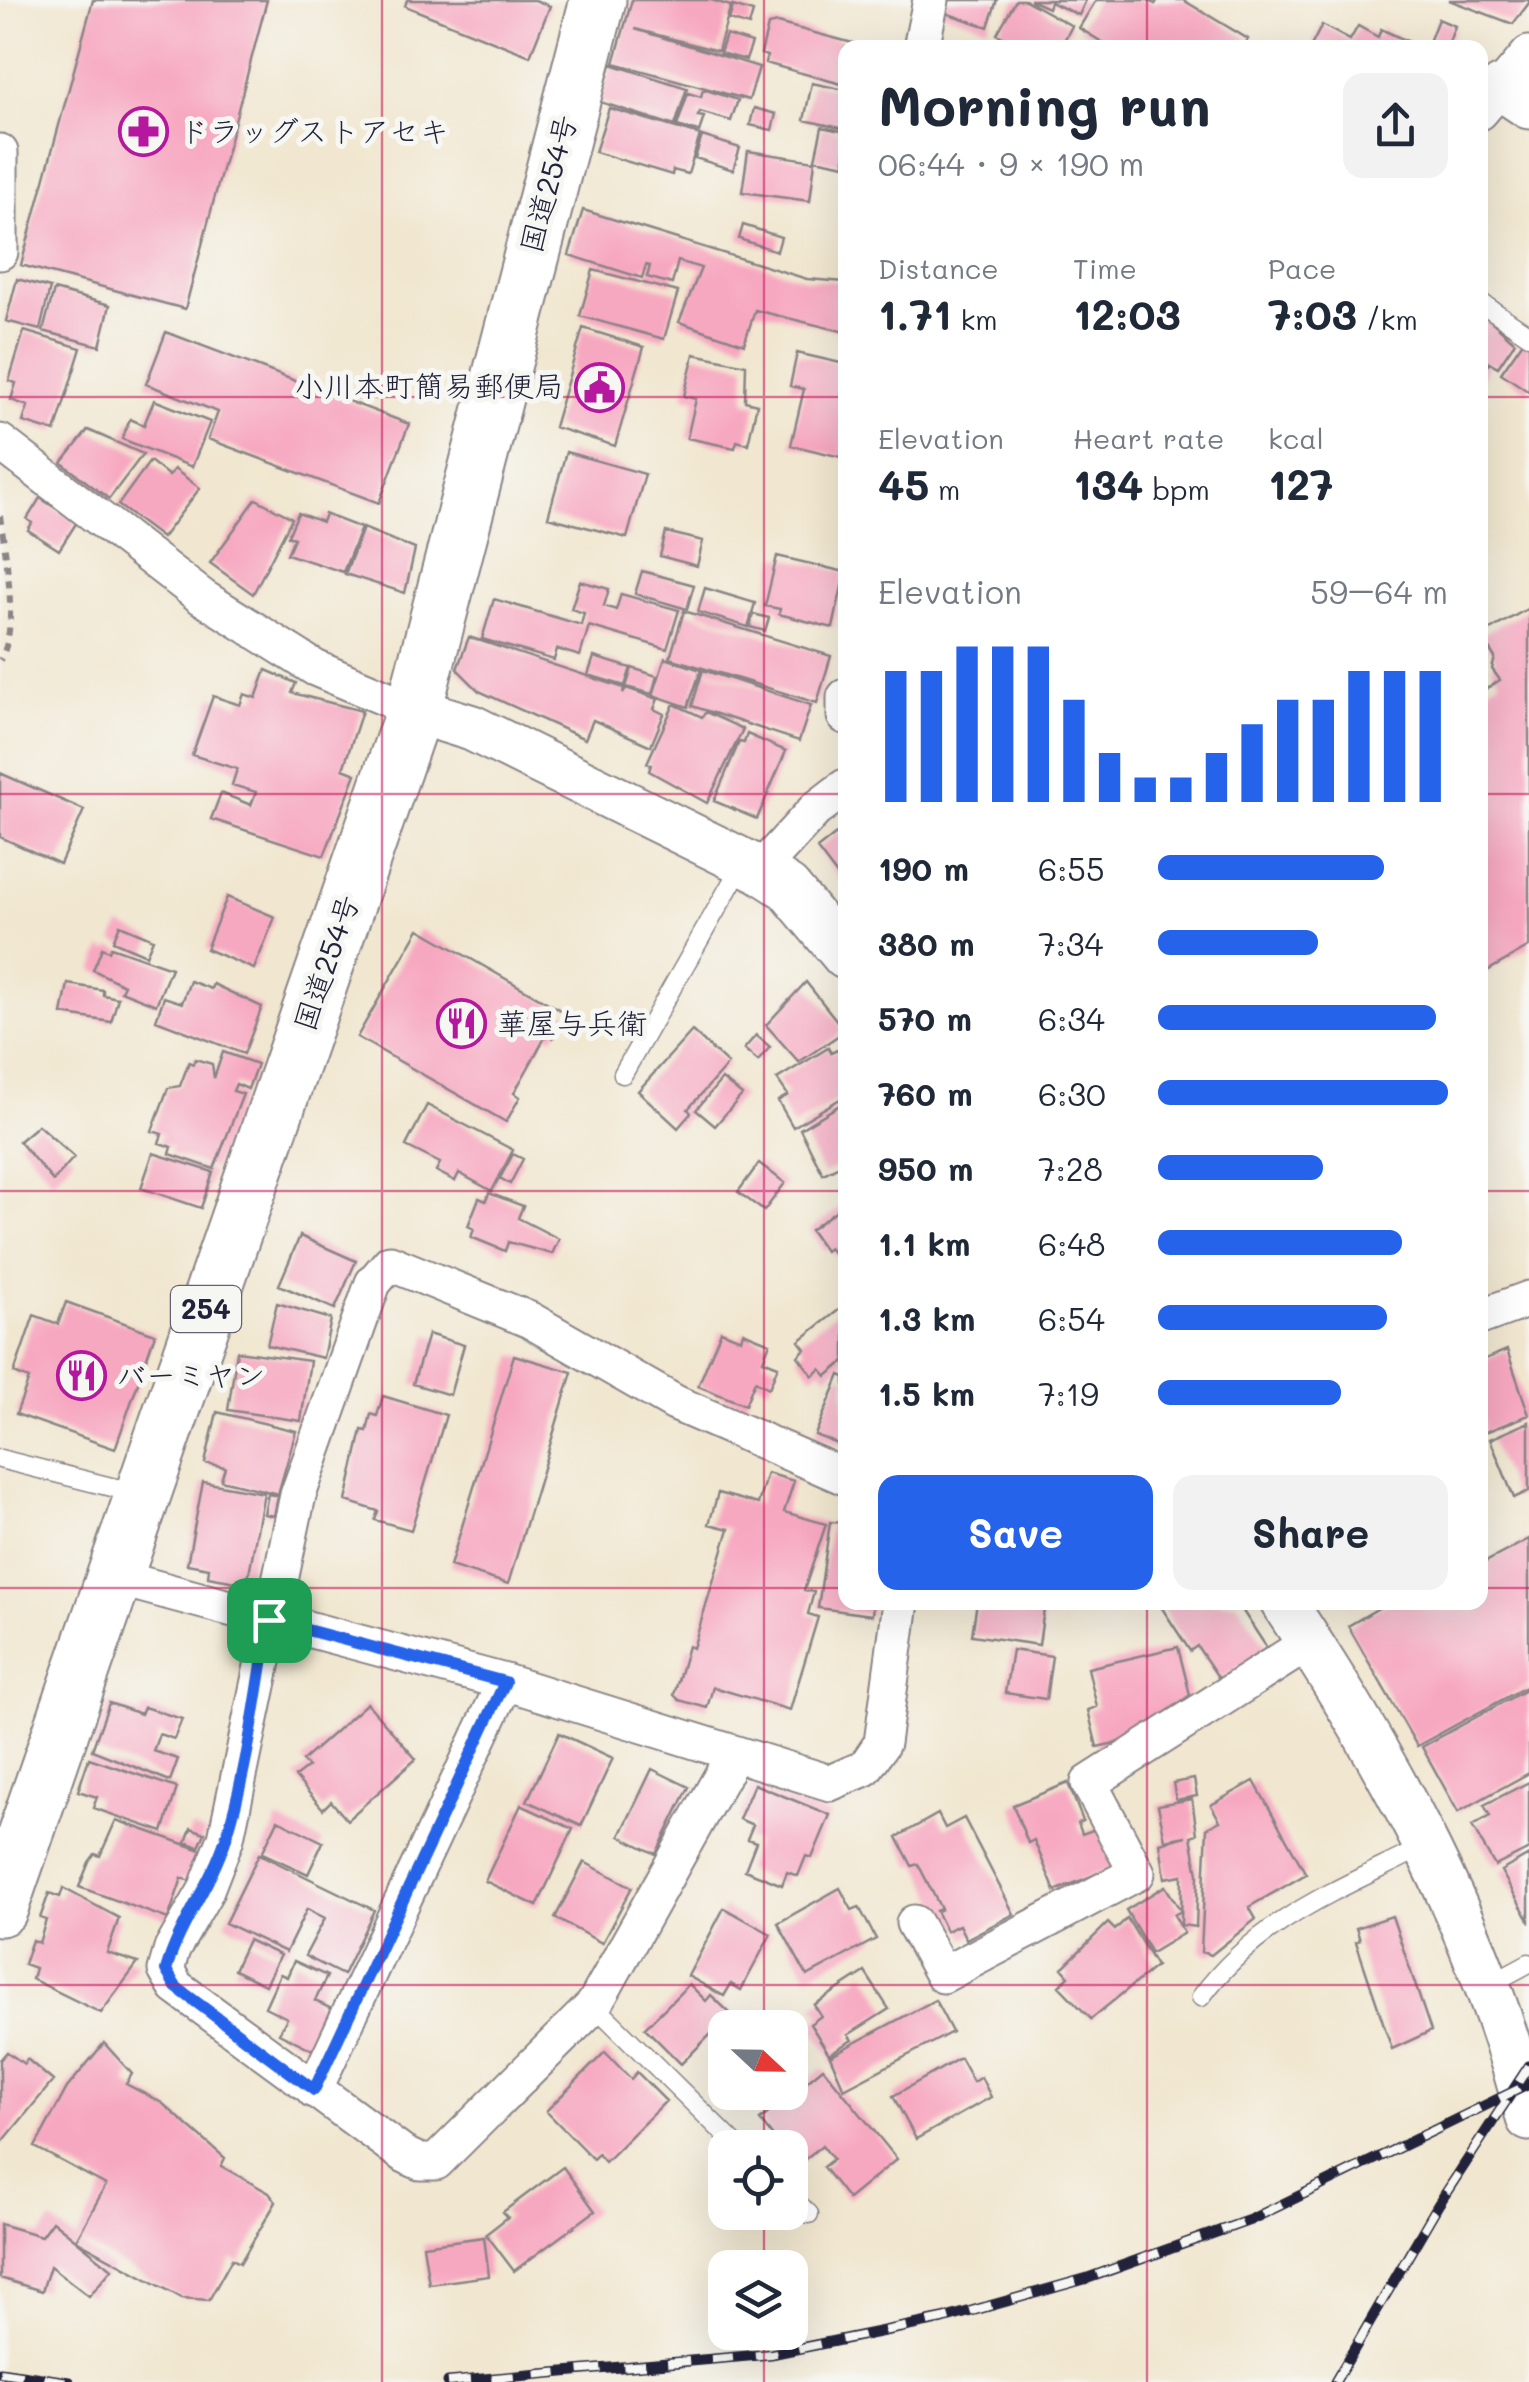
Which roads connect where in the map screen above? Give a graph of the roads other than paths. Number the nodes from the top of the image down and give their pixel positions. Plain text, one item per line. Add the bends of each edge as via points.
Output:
1 (598, 0) edge
2 (931, 0) edge
3 (923, 40) edge
4 (0, 152) edge
5 (0, 252) edge
6 (1488, 307) edge
7 (1529, 335) edge
8 (0, 442) edge
9 (414, 710) junction
10 (838, 792) edge
11 (752, 866) junction
12 (838, 948) edge
13 (623, 1074) dead end
14 (1529, 1298) edge
15 (1488, 1314) edge
16 (0, 1459) edge
17 (838, 1475) edge
18 (142, 1495) junction
19 (114, 1577) junction
20 (900, 1610) edge
21 (1288, 1610) edge
22 (269, 1620) junction
23 (1310, 1642) junction
24 (505, 1682) junction
25 (734, 1756) junction
26 (14, 1824) edge
27 (1427, 1845) junction
28 (0, 1908) edge
29 (914, 1922) dead end
30 (1529, 1964) edge
31 (1488, 1985) junction
32 (1201, 1998) dead end
33 (594, 2005) junction
34 (314, 2090) junction
35 (1529, 2118) edge
36 (722, 2130) edge

1 - 9 highway, 国道254号 / 254
2 - 3 street
4 - 5 street
6 - 7 lane
8 - 9 street via 202,596 315,668
9 - 11 street via 472,728
9 - 18 highway, 国道254号 / 254
10 - 11 street
11 - 12 street via 788,888
11 - 13 lane
14 - 15 street
16 - 18 lane
17 - 22 street via 675,1404 530,1320 390,1263 373,1284 298,1495
18 - 19 highway, 国道254号 / 254
19 - 22 street
19 - 26 highway, 国道254号 / 254
20 - 25 street via 882,1743 865,1768 830,1783
21 - 23 street
22 - 24 street
22 - 34 street via 226,1838 166,1970 176,1987
23 - 27 street
23 - 29 street via 1089,1782 1137,1873 943,1975
24 - 25 street
24 - 34 street
25 - 33 street
26 - 28 highway, 国道254号 / 254
27 - 31 street
27 - 32 lane via 1271,1925 1226,1963
30 - 31 lane
31 - 35 street
33 - 34 street via 436,2162 402,2154
33 - 36 lane

